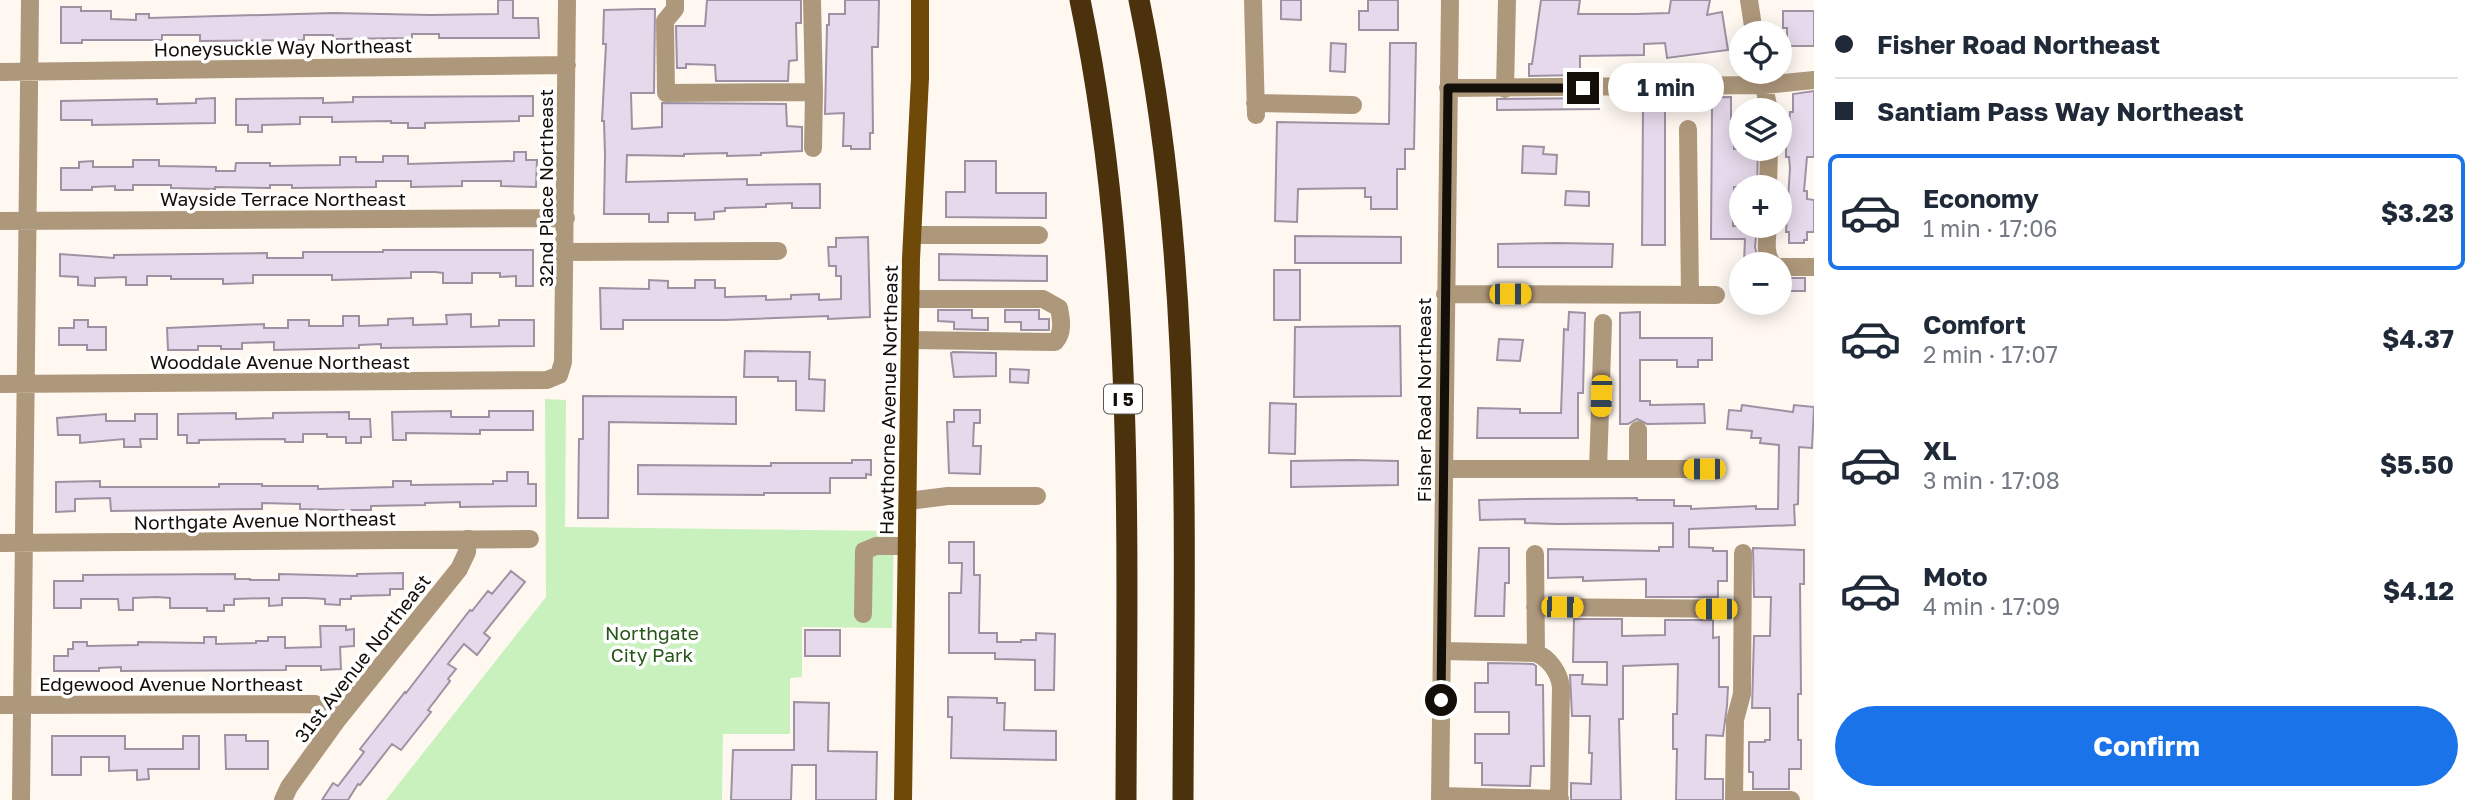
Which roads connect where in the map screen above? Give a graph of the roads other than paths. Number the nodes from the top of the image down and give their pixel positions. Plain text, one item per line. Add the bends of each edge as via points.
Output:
1 (30, 0) edge
2 (567, 0) edge
3 (676, 0) edge
4 (812, 0) edge
5 (920, 0) edge
6 (1080, 0) edge
7 (1139, 0) edge
8 (1253, 0) edge
9 (1450, 0) edge
10 (1507, 0) edge
11 (1749, 0) edge
12 (1752, 21) edge
13 (566, 65) junction
14 (29, 71) junction
15 (0, 72) edge
16 (1729, 79) edge
17 (1792, 79) edge
18 (1814, 80) edge
19 (1448, 88) junction
20 (1505, 89) junction
21 (814, 92) junction
22 (1353, 105) dead end
23 (1688, 130) dead end
24 (813, 148) dead end
25 (566, 218) junction
26 (28, 220) junction
27 (0, 221) edge
28 (913, 235) junction
29 (1039, 235) dead end
30 (778, 251) dead end
31 (566, 252) junction
32 (1792, 267) edge
33 (1814, 267) edge
34 (1445, 294) junction
35 (1690, 295) junction
36 (1716, 295) dead end
37 (911, 299) junction
38 (1603, 323) dead end
39 (910, 340) junction
40 (559, 375) joint
41 (0, 384) edge
42 (27, 384) junction
43 (1638, 430) dead end
44 (1444, 469) junction
45 (1598, 469) junction
46 (1638, 469) junction
47 (1704, 469) dead end
48 (1037, 496) dead end
49 (908, 501) junction
50 (468, 539) junction
51 (530, 539) dead end
52 (0, 543) edge
53 (25, 543) junction
54 (907, 546) junction
55 (1743, 553) dead end
56 (1535, 554) dead end
57 (1535, 607) junction
58 (1742, 609) junction
59 (863, 614) dead end
60 (1442, 651) junction
61 (1536, 653) junction
62 (23, 704) junction
63 (0, 705) edge
64 (338, 719) junction
65 (1440, 798) edge
66 (1560, 799) edge
67 (21, 800) edge
68 (283, 800) edge
69 (903, 800) edge
70 (1126, 800) edge
71 (1183, 800) edge
72 (1791, 800) edge

1 - 14 street
2 - 13 street, 32nd Place Northeast
3 - 21 street via 676,9 665,21 666,93
4 - 21 street
5 - 28 main road, Hawthorne Avenue Northeast
6 - 70 highway, I 5 via 1102,116 1119,304
7 - 71 highway via 1163,148 1177,306 1184,543
8 - 22 street via 1256,109
9 - 19 street, Fisher Road Northeast
10 - 20 street
11 - 12 street
13 - 14 street, Honeysuckle Way Northeast
13 - 25 street, 32nd Place Northeast
14 - 15 street, Honeysuckle Way Northeast
14 - 26 street
16 - 20 street
17 - 18 street
19 - 20 street
19 - 34 street, Fisher Road Northeast
21 - 24 street
23 - 35 street
25 - 26 street, Wayside Terrace Northeast
25 - 31 street, 32nd Place Northeast
26 - 27 street, Wayside Terrace Northeast
26 - 42 street
28 - 29 street
28 - 37 main road, Hawthorne Avenue Northeast
30 - 31 street
31 - 40 street, 32nd Place Northeast
32 - 33 street
34 - 35 street
34 - 44 street, Fisher Road Northeast
35 - 36 street
37 - 39 main road, Hawthorne Avenue Northeast
37 - 39 street via 1042,299 1059,307 1062,322 1055,342
38 - 45 street
39 - 49 main road, Hawthorne Avenue Northeast
40 - 42 street, Wooddale Avenue Northeast via 547,380
41 - 42 street, Wooddale Avenue Northeast
42 - 53 street
43 - 46 street
44 - 45 street
44 - 60 street, Fisher Road Northeast
45 - 46 street
46 - 47 street
48 - 49 street
49 - 54 main road, Hawthorne Avenue Northeast
50 - 51 street, Northgate Avenue Northeast
50 - 53 street, Northgate Avenue Northeast
50 - 64 street, 31st Avenue Northeast via 460,569
52 - 53 street, Northgate Avenue Northeast
53 - 62 street
54 - 59 street via 864,551
54 - 69 main road, Hawthorne Avenue Northeast
55 - 58 street
56 - 57 street
57 - 58 street
57 - 61 street
58 - 72 street via 1742,694 1735,720 1734,800
60 - 61 street
60 - 65 street, Fisher Road Northeast
61 - 66 street via 1560,678
62 - 63 street, Edgewood Avenue Northeast
62 - 64 street, Edgewood Avenue Northeast via 315,704
62 - 67 street
64 - 68 street, 31st Avenue Northeast
65 - 66 street

